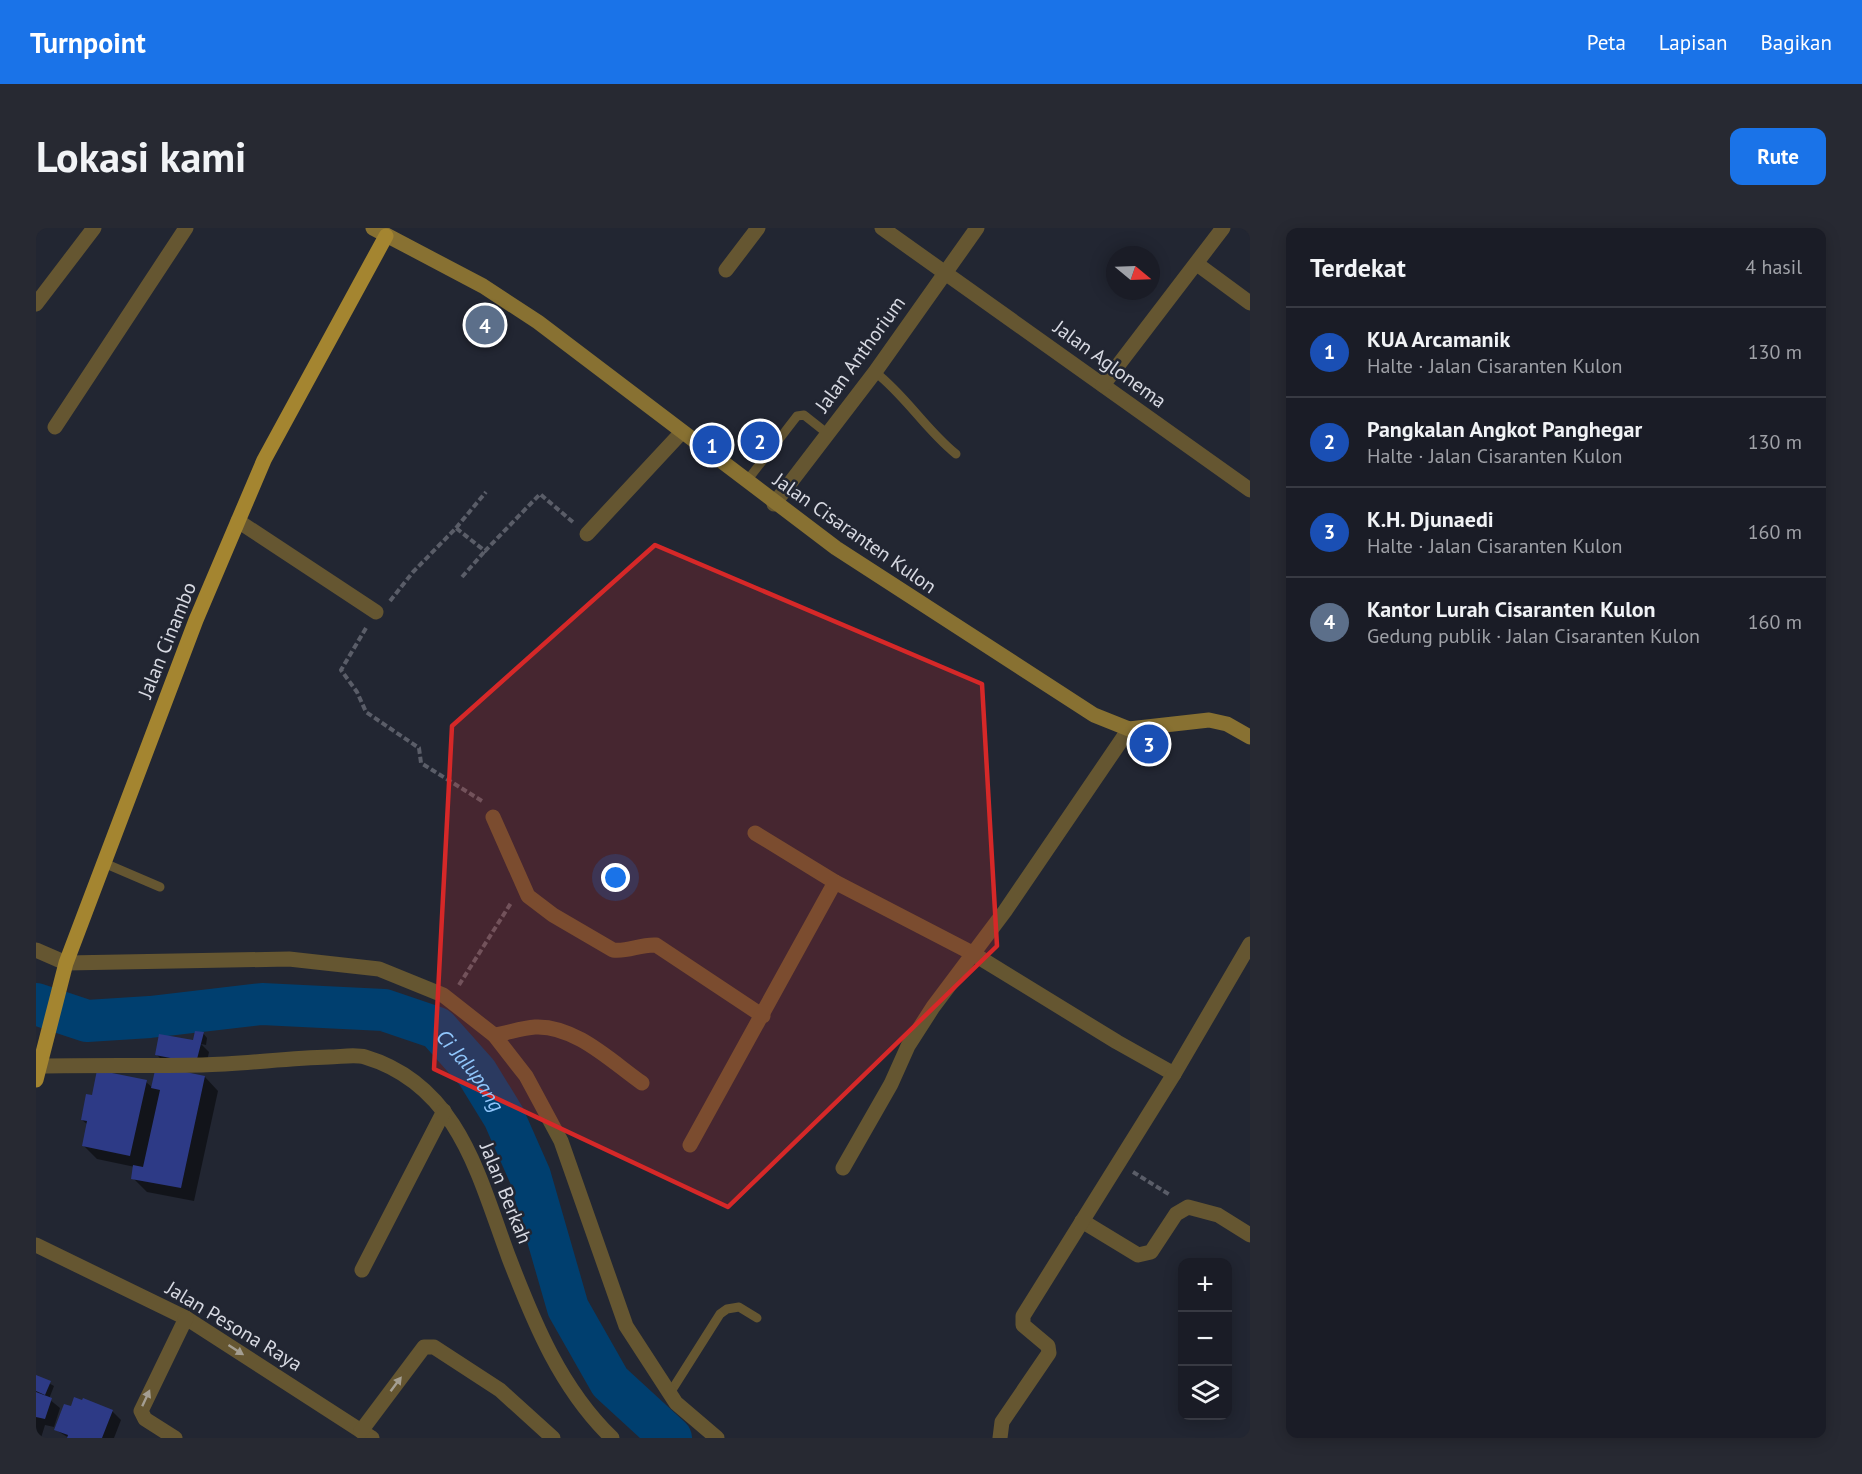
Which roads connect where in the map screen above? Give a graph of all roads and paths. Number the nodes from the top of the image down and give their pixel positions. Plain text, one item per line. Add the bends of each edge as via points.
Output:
1 (94, 228) edge
2 (186, 228) edge
3 (758, 228) edge
4 (882, 228) edge
5 (977, 228) edge
6 (1223, 228) edge
7 (379, 232) edge
8 (1197, 264) junction
9 (726, 270) dead end
10 (945, 272) junction
11 (1250, 303) edge
12 (36, 304) edge
13 (876, 372) junction
14 (1103, 385) junction
15 (55, 427) dead end
16 (681, 433) junction
17 (828, 434) junction
18 (956, 454) dead end
19 (746, 482) junction
20 (1250, 490) edge
21 (486, 492) dead end
22 (774, 504) junction
23 (238, 521) junction
24 (456, 528) junction
25 (587, 534) joint
26 (485, 551) junction
27 (462, 577) dead end
28 (376, 612) junction
29 (1129, 729) junction
30 (1250, 737) edge
31 (490, 812) joint
32 (755, 833) dead end
33 (104, 863) junction
34 (835, 882) junction
35 (523, 884) junction
36 (160, 887) dead end
37 (1250, 944) edge
38 (36, 950) edge
39 (972, 953) junction
40 (66, 963) junction
41 (450, 1001) junction
42 (763, 1016) junction
43 (494, 1035) junction
44 (37, 1073) edge
45 (1174, 1074) junction
46 (642, 1083) dead end
47 (444, 1111) junction
48 (690, 1145) dead end
49 (1119, 1162) junction
50 (843, 1168) dead end
51 (1188, 1207) junction
52 (1082, 1221) junction
53 (1250, 1235) edge
54 (36, 1245) edge
55 (362, 1270) dead end
56 (186, 1318) junction
57 (756, 1318) dead end
58 (670, 1393) junction
59 (367, 1434) edge
60 (175, 1438) edge
61 (553, 1438) edge
62 (612, 1438) edge
63 (717, 1438) edge
64 (1000, 1438) edge

1 - 12 street
2 - 15 street
3 - 9 street
4 - 10 street, Jalan Aglonema
5 - 10 street, Jalan Anthorium
6 - 8 street
7 - 16 main road, Jalan Cisaranten Kulon via 483,286 538,322
7 - 23 main road, Jalan Cinambo via 264,460
8 - 11 street
8 - 14 street
10 - 13 street, Jalan Anthorium
10 - 14 street, Jalan Aglonema
13 - 17 street, Jalan Anthorium
13 - 18 lane via 933,435
14 - 20 street, Jalan Aglonema
16 - 19 main road, Jalan Cisaranten Kulon
16 - 25 street
17 - 19 lane via 804,415 797,416
17 - 22 street, Jalan Anthorium
19 - 22 main road, Jalan Cisaranten Kulon
21 - 24 path
22 - 29 main road, Jalan Cisaranten Kulon via 904,594 1094,715
23 - 28 street
23 - 33 main road, Jalan Cinambo
24 - 26 path
24 - 28 path via 382,611
25 - 26 path via 540,494
26 - 27 path
28 - 31 path via 341,673 357,692 366,712 418,747 421,763 479,797
29 - 30 main road, Jalan Cisaranten Kulon via 1209,720 1227,724
29 - 39 street
31 - 35 street
32 - 34 street
33 - 36 lane
33 - 40 main road, Jalan Cinambo
34 - 39 street
34 - 42 street
35 - 41 path
35 - 42 street via 528,896 596,942 624,952 640,944 656,945
37 - 45 street
38 - 40 street
39 - 45 street
39 - 50 street via 908,1047
40 - 41 street via 290,959 379,969
40 - 44 main road, Jalan Cinambo
41 - 43 street
42 - 48 street
43 - 46 street via 536,1027 568,1035 585,1042
43 - 58 street via 526,1076 561,1141 626,1326
44 - 47 street, Jalan Berkah via 364,1057 407,1076
45 - 49 street
47 - 55 street
47 - 62 street, Jalan Berkah via 477,1165 510,1259 560,1374 590,1418
49 - 51 path
49 - 52 street
51 - 52 street via 1176,1215 1145,1255 1138,1255
51 - 53 street via 1218,1215
52 - 64 street via 1022,1320 1048,1346 1049,1353 1002,1422
54 - 56 street, Jalan Pesona Raya
56 -> 59 street, Jalan Pesona Raya
60 -> 56 street via 145,1419 141,1411
57 - 58 lane via 739,1307 720,1314
58 - 63 street via 676,1403
59 -> 61 street via 424,1347 429,1346 500,1390

